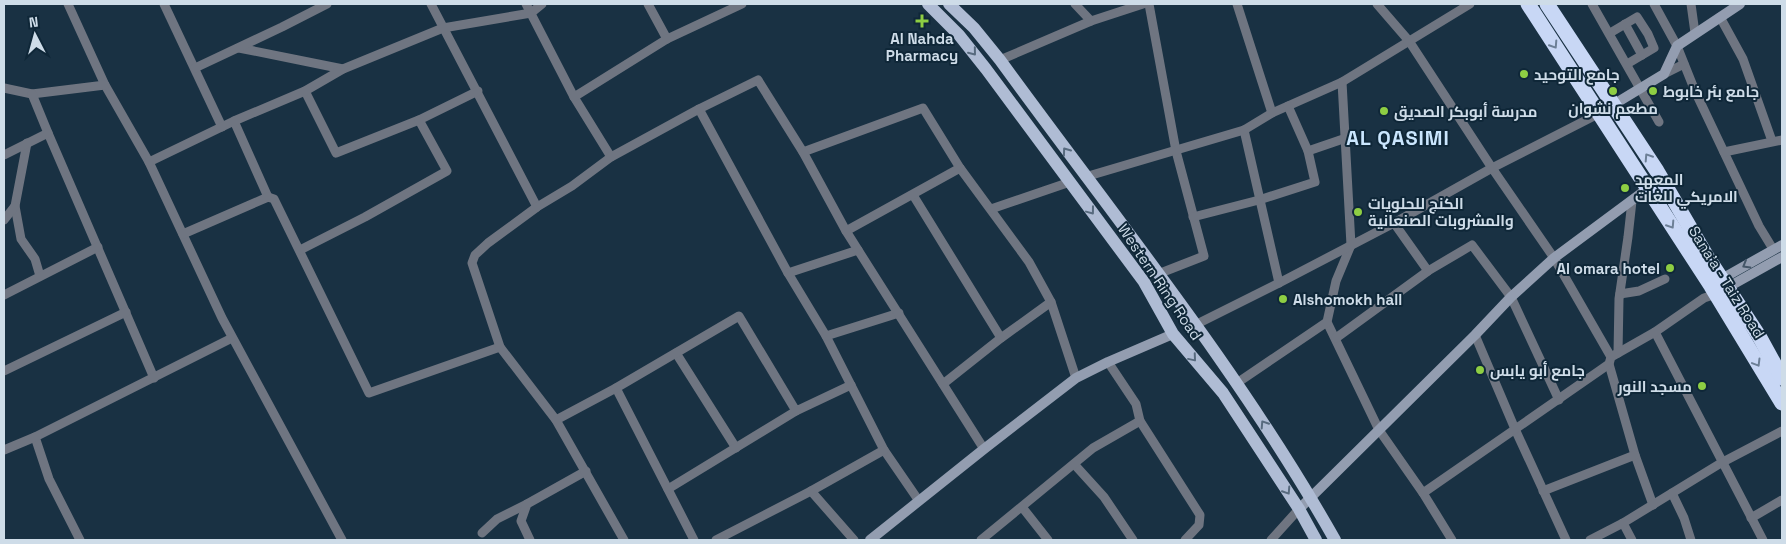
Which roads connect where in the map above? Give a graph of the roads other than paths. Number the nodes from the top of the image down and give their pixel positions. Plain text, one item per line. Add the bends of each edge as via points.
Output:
1 (164, 4) edge
2 (327, 4) edge
3 (431, 4) edge
4 (526, 4) edge
5 (542, 4) edge
6 (648, 4) edge
7 (742, 4) edge
8 (928, 4) edge
9 (949, 4) edge
10 (1075, 4) edge
11 (1143, 4) edge
12 (1149, 4) edge
13 (1237, 4) edge
14 (1377, 4) edge
15 (1470, 4) edge
16 (1528, 4) edge
17 (1547, 4) edge
18 (1592, 4) edge
19 (1654, 4) edge
20 (1691, 4) edge
21 (1740, 4) edge
22 (71, 5) edge
23 (531, 13) junction
24 (1720, 17) junction
25 (1091, 21) junction
26 (1625, 24) junction
27 (443, 28) junction
28 (1610, 33) junction
29 (1695, 33) junction
30 (667, 39) junction
31 (1409, 41) junction
32 (1677, 46) junction
33 (238, 48) junction
34 (1642, 55) junction
35 (1000, 60) junction
36 (1627, 64) junction
37 (1684, 64) junction
38 (195, 68) junction
39 (343, 69) junction
40 (1664, 74) junction
41 (1342, 82) junction
42 (105, 84) junction
43 (4, 88) edge
44 (1640, 88) junction
45 (305, 91) junction
46 (478, 91) junction
47 (32, 94) junction
48 (574, 97) junction
49 (1614, 104) junction
50 (1288, 106) junction
51 (699, 109) junction
52 (1272, 113) junction
53 (1598, 114) junction
54 (419, 120) junction
55 (234, 121) junction
56 (1659, 122) dead end
57 (222, 127) junction
58 (1244, 130) junction
59 (48, 133) junction
60 (1346, 138) junction
61 (1782, 140) edge
62 (1772, 141) junction
63 (27, 143) junction
64 (1176, 151) junction
65 (1308, 151) junction
66 (803, 152) junction
67 (1724, 152) junction
68 (4, 155) edge
69 (611, 157) junction
70 (149, 162) junction
71 (960, 168) junction
72 (1492, 168) junction
73 (1085, 177) junction
74 (1070, 182) junction
75 (1647, 189) junction
76 (913, 195) junction
77 (268, 197) junction
78 (1259, 200) junction
79 (1632, 201) junction
80 (15, 206) junction
81 (537, 207) junction
82 (991, 209) junction
83 (1194, 218) junction
84 (4, 220) edge
85 (1394, 223) junction
86 (1350, 226) junction
87 (846, 230) junction
88 (183, 234) junction
89 (1373, 234) junction
90 (1351, 245) junction
91 (98, 247) junction
92 (1778, 247) edge
93 (300, 250) junction
94 (858, 250) junction
95 (1782, 257) edge
96 (1554, 258) junction
97 (1428, 271) junction
98 (788, 273) junction
99 (1158, 274) junction
100 (40, 276) junction
101 (1665, 279) dead end
102 (1279, 283) junction
103 (1716, 289) junction
104 (4, 294) edge
105 (1620, 294) junction
106 (1510, 297) junction
107 (1051, 302) junction
108 (126, 312) junction
109 (899, 313) junction
110 (1328, 322) junction
111 (1195, 325) junction
112 (1655, 332) junction
113 (1172, 334) junction
114 (1475, 335) junction
115 (826, 336) junction
116 (232, 338) junction
117 (1001, 338) junction
118 (1336, 338) junction
119 (500, 347) junction
120 (676, 353) junction
121 (1612, 358) junction
122 (1108, 362) junction
123 (1777, 363) edge
124 (4, 371) edge
125 (154, 378) junction
126 (1076, 378) junction
127 (1782, 378) edge
128 (1237, 383) junction
129 (943, 384) junction
130 (851, 385) junction
131 (616, 388) junction
132 (1223, 394) junction
133 (1780, 395) edge
134 (1559, 400) junction
135 (796, 411) junction
136 (556, 420) junction
137 (1140, 421) junction
138 (1515, 429) junction
139 (1379, 430) junction
140 (1782, 431) edge
141 (35, 437) junction
142 (736, 448) junction
143 (984, 448) junction
144 (4, 450) edge
145 (884, 450) junction
146 (1635, 455) junction
147 (1721, 463) junction
148 (1074, 464) junction
149 (586, 471) junction
150 (668, 489) junction
151 (811, 491) junction
152 (1543, 491) junction
153 (1423, 493) junction
154 (1672, 493) junction
155 (1311, 498) junction
156 (1782, 500) edge
157 (919, 501) junction
158 (527, 504) junction
159 (1653, 505) junction
160 (1022, 507) junction
161 (1299, 510) junction
162 (1751, 518) junction
163 (1623, 523) junction
164 (482, 533) dead end
165 (80, 540) edge
166 (342, 540) edge
167 (530, 540) edge
168 (624, 540) edge
169 (694, 540) edge
170 (716, 540) edge
171 (854, 540) edge
172 (870, 540) edge
173 (981, 540) edge
174 (1048, 540) edge
175 (1133, 540) edge
176 (1185, 540) edge
177 (1271, 540) edge
178 (1316, 540) edge
179 (1335, 540) edge
180 (1452, 540) edge
181 (1566, 540) edge
182 (1590, 540) edge
183 (1632, 540) edge
184 (1691, 540) edge
185 (1763, 540) edge

1 - 38 street
2 - 33 street
3 - 27 street
4 - 23 street
5 - 23 street
6 - 30 street
7 - 30 street
8 -> 74 main road, Western Ring Road via 959,35
9 - 35 main road, Western Ring Road
10 - 25 street
11 - 25 street
12 - 64 street
13 - 52 street
14 - 31 street
15 - 31 street
16 -> 53 highway, Sana'a - Taiz Road
17 - 49 highway, Sana'a - Taiz Road
18 - 28 street
19 - 32 street
20 - 29 street
21 - 24 street
22 - 42 street
23 - 27 street
23 - 48 street
24 - 29 street
24 - 62 street via 1744,59
25 - 35 street
26 - 28 street
26 - 34 street
26 - 34 street via 1637,17 1648,34 1654,48
27 - 39 street
27 - 46 street
28 - 36 street
29 - 32 street
30 - 48 street
31 - 41 street
31 - 72 street
32 - 37 street
32 - 40 street
33 - 38 street
33 - 39 street
34 - 36 street
73 -> 35 main road, Western Ring Road
36 - 44 street
37 - 40 street
37 - 67 street
38 - 57 street
39 - 45 street
40 - 44 street
41 - 50 street
41 - 60 street
42 - 47 street
42 - 70 street
43 - 47 street
44 - 49 street
44 - 56 street
45 - 54 street via 336,153
45 - 55 street
46 - 54 street
46 - 81 street
47 - 59 street
48 - 69 street
49 - 53 street
103 -> 49 highway, Sana'a - Taiz Road via 1657,171
50 - 52 street
50 - 65 street
51 - 66 street via 758,80
51 - 69 street
51 - 98 street
52 - 58 street
53 - 72 street
53 - 75 highway, Sana'a - Taiz Road
54 - 93 street via 447,171
55 - 57 street
55 - 77 street
57 - 70 street
58 - 64 street
58 - 78 street
59 - 63 street
59 - 91 street
60 - 65 street
60 - 86 street
61 - 62 street
62 - 67 street
63 - 68 street
63 - 80 street
64 - 73 street
64 - 83 street
65 - 78 street via 1316,182
66 - 71 street via 923,108
66 - 87 street
67 - 92 street via 1759,226
69 - 81 street
70 - 88 street
71 - 76 street
71 - 82 street
72 - 85 street
72 - 96 street
73 - 74 main road
73 - 99 main road, Western Ring Road
74 - 82 street
74 -> 113 main road, Western Ring Road via 1144,282
75 - 79 street
75 -> 103 highway, Sana'a - Taiz Road
76 - 87 street
76 - 117 street
77 - 88 street
77 - 93 street via 274,199
78 - 83 street
78 - 102 street
79 - 96 street
79 - 105 street
80 - 84 street
80 - 100 street via 21,239 35,259
81 - 119 street via 475,255 472,264
82 - 107 street via 1029,262
83 - 99 street via 1204,256
85 - 89 street
85 - 97 street
86 - 89 street via 1357,234
86 - 90 street
87 - 94 street
88 - 116 street
89 - 90 street
90 - 102 street
90 - 110 street via 1336,281
91 - 100 street
91 - 108 street
92 -> 103 street
93 - 119 street via 368,392
94 - 98 street
94 - 109 street
95 - 103 street
96 - 106 street
96 - 121 street
97 - 106 street via 1472,245
97 - 118 street
98 - 115 street
99 - 111 main road, Western Ring Road
100 - 104 street
101 - 105 street via 1640,291
102 - 111 street
103 - 112 street
103 - 123 highway, Sana'a - Taiz Road via 1759,336
103 -> 133 highway, Sana'a - Taiz Road
105 - 121 street
106 - 114 street
106 - 134 street
107 - 117 street
107 - 126 street
108 - 124 street
108 - 125 street
109 - 115 street
109 - 129 street
110 - 118 street
110 - 128 street
111 - 128 main road, Western Ring Road
112 - 121 street
112 - 147 street
113 - 122 street
113 -> 132 main road, Western Ring Road
114 - 138 street
114 - 139 street
115 - 130 street
116 - 125 street
116 - 166 street
117 - 129 street
118 - 139 street
119 - 136 street
120 - 131 street
120 - 135 street via 739,316
120 - 142 street
121 - 134 street
121 - 146 street
122 - 126 street
122 - 137 street via 1136,404
123 - 127 highway, Sana'a - Taiz Road
125 - 141 street
126 - 143 street
128 - 132 main road
155 -> 128 main road, Western Ring Road
129 - 143 street
130 - 135 street
130 - 145 street
131 - 136 street
131 - 150 street
132 -> 161 main road, Western Ring Road
134 - 138 street
135 - 142 street
136 - 149 street
137 - 148 street via 1093,448
137 - 176 street via 1200,515 1199,525
138 - 152 street
138 - 153 street
139 - 153 street
139 - 155 street
140 - 147 street
141 - 144 street
141 - 165 street via 49,479
142 - 150 street
143 - 157 street
145 - 151 street
145 - 157 street
146 - 152 street
146 - 159 street
147 - 154 street
147 - 162 street
148 - 160 street
148 - 175 street via 1104,497
149 - 158 street
149 - 168 street
150 - 169 street
151 - 170 street
151 - 171 street
152 - 181 street
153 - 180 street
154 - 159 street
154 - 184 street
155 - 161 street
155 - 179 main road, Western Ring Road
156 - 162 street
157 - 172 street
158 - 164 street via 497,519
158 - 167 street via 521,521
159 - 163 street
160 - 173 street
160 - 174 street
161 - 177 street
161 - 178 main road, Western Ring Road
162 - 185 street
163 - 182 street
163 - 183 street

